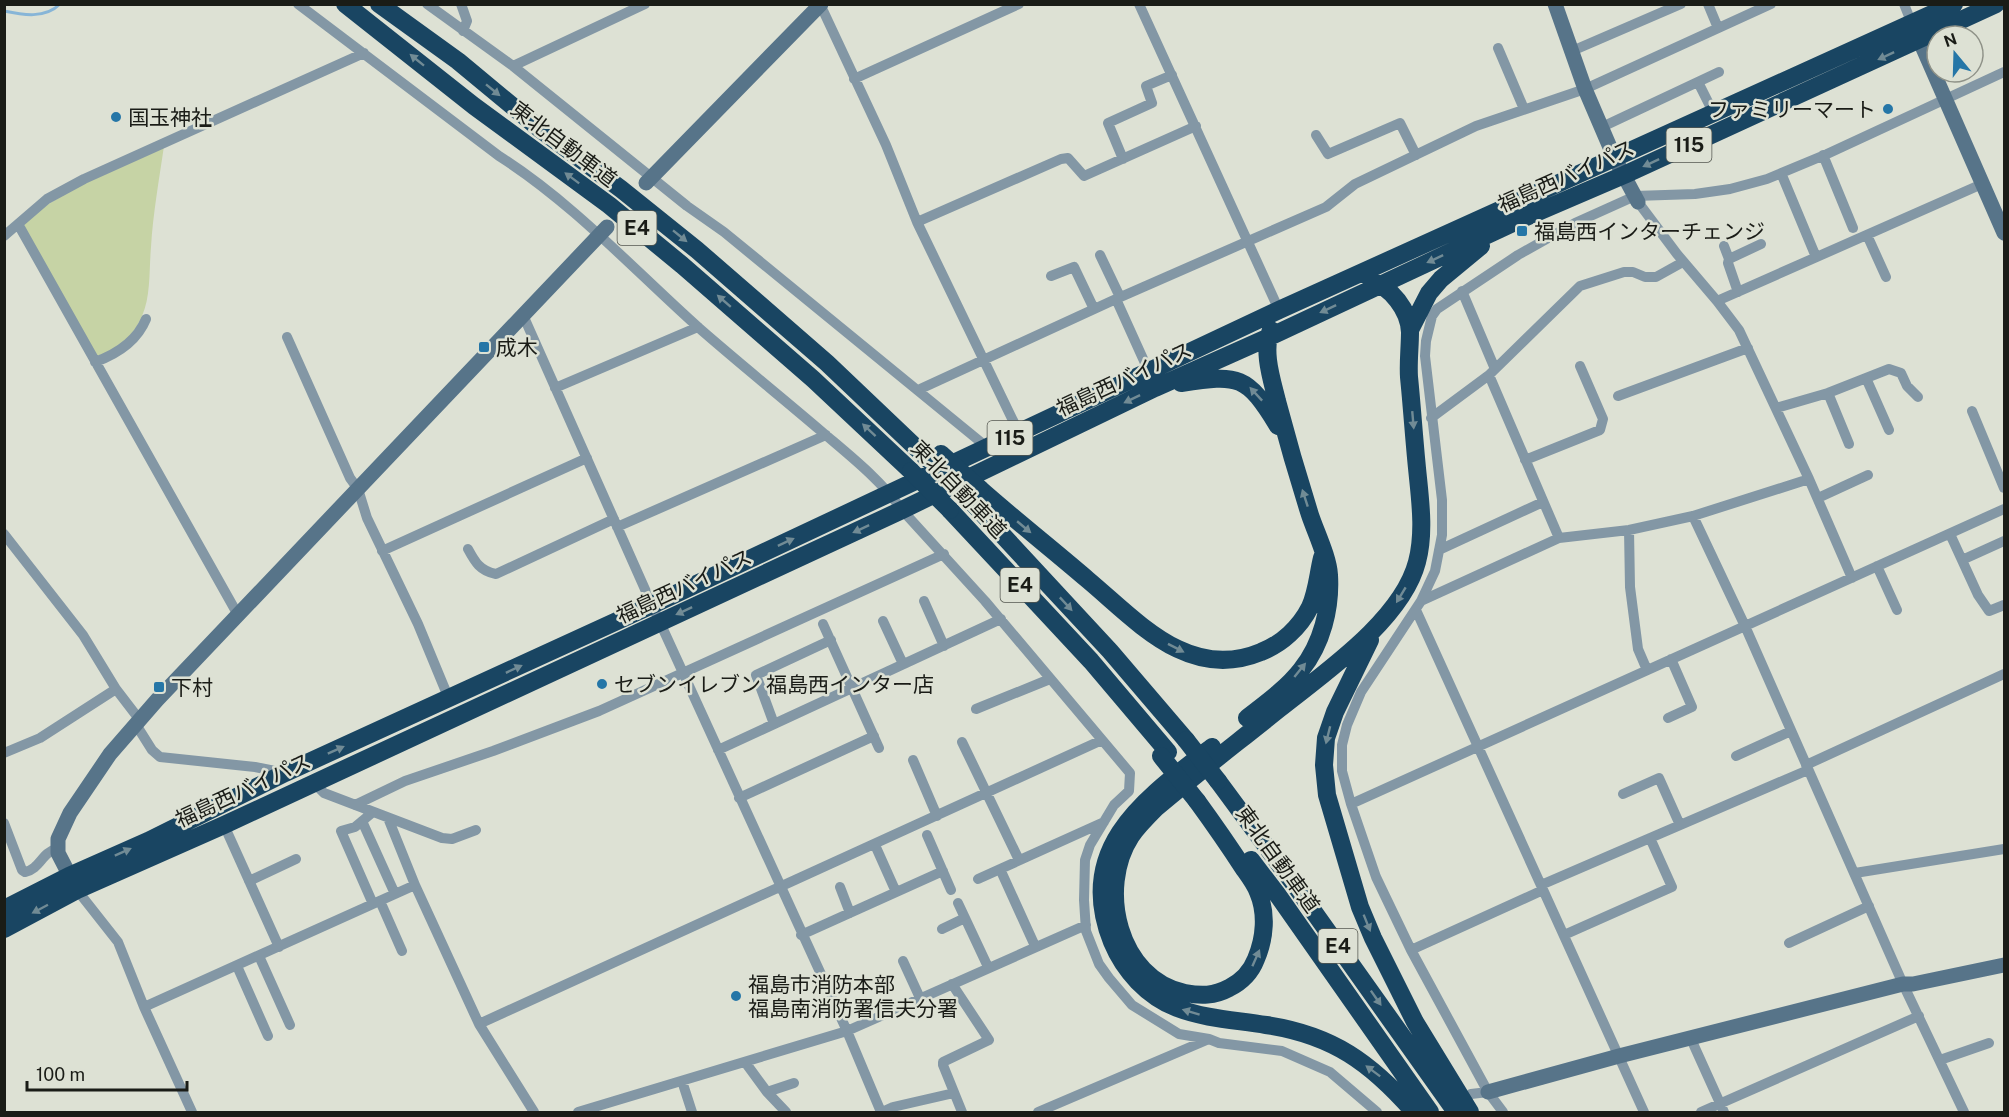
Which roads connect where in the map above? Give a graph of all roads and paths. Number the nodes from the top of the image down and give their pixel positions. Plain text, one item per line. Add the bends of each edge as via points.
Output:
1 (298, 4) edge
2 (345, 4) edge
3 (379, 4) edge
4 (426, 4) edge
5 (461, 4) edge
6 (645, 4) edge
7 (1019, 4) edge
8 (1139, 4) edge
9 (1555, 4) edge
10 (1681, 4) edge
11 (1708, 4) edge
12 (1771, 4) edge
13 (1904, 4) edge
14 (1954, 4) edge
15 (1996, 4) edge
16 (821, 5) edge
17 (1718, 28) junction
18 (464, 31) junction
19 (1916, 32) junction
20 (1498, 48) dead end
21 (1572, 51) junction
22 (364, 52) junction
23 (513, 66) junction
24 (1719, 72) dead end
25 (2004, 72) edge
26 (1172, 75) junction
27 (854, 79) junction
28 (1698, 82) junction
29 (1585, 89) junction
30 (1946, 99) junction
31 (1524, 109) junction
32 (1714, 114) junction
33 (1196, 126) junction
34 (1602, 127) junction
35 (1316, 135) dead end
36 (1416, 155) junction
37 (1823, 155) junction
38 (1123, 159) junction
39 (1620, 167) junction
40 (1781, 173) junction
41 (649, 181) junction
42 (1982, 184) junction
43 (1636, 199) junction
44 (1517, 221) junction
45 (917, 222) junction
46 (18, 224) junction
47 (1853, 228) dead end
48 (603, 231) junction
49 (2004, 233) edge
50 (1867, 235) junction
51 (4, 236) edge
52 (1249, 242) junction
53 (1761, 244) dead end
54 (1724, 246) dead end
55 (1100, 255) dead end
56 (1816, 257) junction
57 (1729, 259) junction
58 (1683, 262) junction
59 (1051, 276) dead end
60 (1354, 276) junction
61 (1886, 277) dead end
62 (1381, 284) junction
63 (1462, 291) junction
64 (1738, 292) junction
65 (1118, 298) junction
66 (1717, 301) junction
67 (1094, 309) junction
68 (1279, 310) junction
69 (523, 315) junction
70 (146, 319) dead end
71 (699, 327) junction
72 (1410, 330) junction
73 (287, 337) dead end
74 (1267, 338) junction
75 (1748, 348) junction
76 (983, 361) junction
77 (95, 362) junction
78 (1580, 366) dead end
79 (1492, 372) junction
80 (1866, 378) junction
81 (1152, 380) junction
82 (555, 388) junction
83 (918, 390) junction
84 (1828, 393) junction
85 (1618, 396) dead end
86 (1918, 397) dead end
87 (1776, 408) junction
88 (1972, 411) dead end
89 (1431, 418) junction
90 (1888, 429) dead end
91 (1019, 433) junction
92 (826, 435) junction
93 (1288, 443) junction
94 (1849, 444) dead end
95 (988, 448) junction
96 (587, 458) junction
97 (1524, 460) junction
98 (1868, 475) dead end
99 (1809, 479) junction
100 (358, 489) junction
101 (2004, 489) edge
102 (890, 494) junction
103 (975, 494) junction
104 (1818, 498) junction
105 (1543, 502) junction
106 (2004, 509) edge
107 (902, 510) junction
108 (1693, 516) junction
109 (616, 523) junction
110 (1629, 530) junction
111 (4, 534) edge
112 (1950, 534) junction
113 (1559, 538) junction
114 (2004, 541) edge
115 (468, 549) dead end
116 (1439, 550) junction
117 (382, 551) junction
118 (1323, 554) junction
119 (944, 555) junction
120 (1962, 560) junction
121 (1877, 566) junction
122 (1852, 578) junction
123 (924, 601) dead end
124 (652, 605) junction
125 (2004, 605) edge
126 (1418, 606) junction
127 (1897, 610) dead end
128 (238, 615) junction
129 (1000, 619) junction
130 (883, 621) dead end
131 (660, 622) junction
132 (823, 624) dead end
133 (1378, 625) junction
134 (1744, 626) junction
135 (831, 640) junction
136 (944, 646) junction
137 (1671, 659) junction
138 (903, 664) junction
139 (1647, 670) junction
140 (683, 672) junction
141 (2004, 674) edge
142 (1050, 678) junction
143 (853, 688) junction
144 (116, 689) junction
145 (449, 699) junction
146 (976, 709) dead end
147 (1668, 718) dead end
148 (137, 721) junction
149 (774, 724) junction
150 (1791, 731) junction
151 (874, 736) junction
152 (1102, 740) junction
153 (962, 742) dead end
154 (1478, 747) junction
155 (879, 748) dead end
156 (718, 750) junction
157 (4, 753) edge
158 (1736, 756) dead end
159 (912, 760) dead end
160 (1807, 767) junction
161 (285, 773) junction
162 (313, 782) junction
163 (986, 794) junction
164 (1623, 794) dead end
165 (739, 798) junction
166 (1200, 798) junction
167 (1351, 804) junction
168 (355, 805) junction
169 (373, 812) junction
170 (937, 816) junction
171 (388, 818) junction
172 (362, 821) junction
173 (1104, 822) junction
174 (4, 823) edge
175 (224, 825) junction
176 (1680, 825) junction
177 (476, 830) dead end
178 (927, 835) dead end
179 (1650, 838) junction
180 (875, 845) junction
181 (57, 849) junction
182 (2004, 849) edge
183 (296, 859) dead end
184 (1019, 860) junction
185 (1000, 869) junction
186 (943, 872) junction
187 (1855, 873) junction
188 (978, 879) dead end
189 (249, 881) junction
190 (73, 883) junction
191 (415, 885) junction
192 (780, 887) junction
193 (840, 887) dead end
194 (1542, 887) junction
195 (951, 890) dead end
196 (896, 892) junction
197 (395, 894) junction
198 (377, 903) junction
199 (958, 903) dead end
200 (1869, 906) junction
201 (4, 909) edge
202 (850, 913) junction
203 (965, 918) junction
204 (1086, 925) junction
205 (942, 928) dead end
206 (4, 929) edge
207 (801, 935) junction
208 (1564, 935) junction
209 (1789, 943) dead end
210 (1035, 946) junction
211 (279, 947) junction
212 (1411, 950) junction
213 (402, 951) dead end
214 (259, 956) junction
215 (903, 961) dead end
216 (2004, 965) edge
217 (237, 966) junction
218 (988, 968) junction
219 (952, 984) junction
220 (1903, 984) junction
221 (920, 998) junction
222 (144, 1007) junction
223 (1919, 1016) junction
224 (479, 1024) junction
225 (290, 1025) dead end
226 (847, 1031) junction
227 (268, 1036) dead end
228 (1209, 1039) junction
229 (1691, 1039) junction
230 (1989, 1043) dead end
231 (1619, 1056) junction
232 (1940, 1060) junction
233 (745, 1062) junction
234 (682, 1081) junction
235 (794, 1083) dead end
236 (767, 1092) junction
237 (1488, 1092) junction
238 (954, 1093) junction
239 (1471, 1094) dead end
240 (1722, 1108) edge
241 (192, 1113) edge
242 (534, 1113) edge
243 (578, 1113) edge
244 (692, 1113) edge
245 (786, 1113) edge
246 (881, 1113) edge
247 (962, 1113) edge
248 (1038, 1113) edge
249 (1377, 1113) edge
250 (1414, 1113) edge
251 (1430, 1113) edge
252 (1456, 1113) edge
253 (1470, 1113) edge
254 (1503, 1113) edge
255 (1644, 1113) edge
256 (1701, 1113) edge
257 (1964, 1113) edge

1 - 22 street
166 -> 2 highway, 東北自動車道 / E4, bridge via 1091,660 950,510 813,379 609,205 474,106
3 -> 103 highway, 東北自動車道 / E4, bridge via 621,189 907,423 935,457
4 - 18 street
5 - 18 street via 467,21
6 - 23 street
7 - 27 street
8 - 26 street
9 - 21 street
10 - 21 street
11 - 17 street
12 - 17 street
13 - 19 street
14 - 19 highway, 福島西バイパス / 115
15 - 19 highway, 福島西バイパス / 115
16 - 27 street
16 - 41 street
17 - 29 street
18 - 23 street
19 - 30 street
19 - 32 highway, 福島西バイパス / 115
19 -> 39 highway, 福島西バイパス / 115
20 - 31 street
21 - 29 street
22 - 46 street via 84,179 47,199
22 - 48 street
23 - 41 street
24 - 28 street
25 - 30 street
26 - 33 street
26 - 38 street via 1146,86 1152,103 1108,123
27 - 45 street
28 - 32 street
28 - 34 street
29 - 31 street
29 - 34 street
30 - 37 street
30 - 42 street
31 - 36 street via 1476,126
32 - 39 highway, 福島西バイパス / 115
33 - 38 street
33 - 52 street
34 - 39 street
35 - 36 street via 1328,154 1400,123
36 - 52 street via 1348,188 1326,207
37 - 40 street
37 - 47 street
38 - 45 street via 1084,176 1068,158 1061,159
39 - 43 street
39 - 44 highway, 福島西バイパス / 115
39 - 60 highway, 福島西バイパス / 115
40 - 43 street via 1730,189
40 - 56 street
41 - 83 street via 724,232
42 - 49 street
42 - 50 street
43 - 58 street
43 - 63 street via 1555,234
44 -> 62 highway, 福島西バイパス / 115
44 - 72 highway via 1467,255 1441,279
45 - 76 street
46 - 51 street
46 - 77 street
48 - 69 street
48 - 71 street
50 - 56 street
50 - 61 street
52 - 65 street
52 - 68 street
53 - 57 street
54 - 57 street
55 - 65 street
56 - 64 street
57 - 64 street
58 - 66 street
58 - 79 street via 1656,277 1624,272 1580,286
59 - 67 street via 1074,267
60 - 62 highway
60 - 68 highway, 福島西バイパス / 115
62 - 72 highway via 1396,298
62 -> 74 highway, 福島西バイパス / 115
63 - 79 street
63 - 89 street via 1432,316 1425,356
64 - 66 street
65 - 67 street
65 - 81 street
66 - 75 street
67 - 76 street
68 - 74 highway
68 - 81 highway, 福島西バイパス / 115
69 - 82 street
69 - 100 street
70 - 77 street via 133,340
71 - 82 street
71 - 92 street
72 -> 133 highway via 1408,362 1421,537 1412,576
73 - 100 street
74 - 81 highway, 福島西バイパス / 115
74 - 93 highway
75 - 85 street
75 - 87 street
76 - 83 street
76 - 91 street
77 - 128 street
78 - 97 street via 1603,419 1600,430
79 - 89 street
79 - 97 street
80 - 84 street
80 - 86 street via 1894,370 1901,373
80 - 90 street
81 - 91 highway, 福島西バイパス / 115
93 -> 81 highway via 1262,399 1245,383 1215,378
81 -> 107 highway, 福島西バイパス / 115
82 - 96 street
83 - 95 street
84 - 87 street
84 - 94 street
87 - 99 street
88 - 101 street
89 - 116 street via 1443,515
91 - 95 highway, 福島西バイパス / 115
92 - 102 street
92 - 109 street
118 -> 93 highway
95 - 102 highway, 福島西バイパス / 115
96 - 109 street
96 - 117 street
97 - 105 street
98 - 104 street
99 - 104 street
99 - 108 street
100 - 117 street
100 - 128 street
102 - 107 street
124 -> 102 highway, 福島西バイパス / 115
103 -> 118 highway via 1138,624 1176,648 1204,659 1239,659 1282,641 1311,605
103 -> 252 highway, 東北自動車道 / E4, bridge via 1218,781
104 - 122 street
105 - 113 street
105 - 116 street
106 - 112 street
107 - 119 street
107 -> 131 highway, 福島西バイパス / 115
108 - 110 street
108 - 134 street
109 - 115 street via 496,574 480,568
109 - 124 street
110 - 113 street
110 - 139 street via 1635,628
111 - 144 street via 83,635
112 - 120 street
112 - 121 street
113 - 126 street
114 - 120 street
116 - 126 street via 1435,571
117 - 145 street
250 -> 118 highway via 1388,1083 1332,1044 1291,1029 1198,1014 1157,997 1126,968 1102,912 1105,866 1132,813 1283,689 1310,657 1322,630 1328,602 1329,573
119 - 129 street
119 - 140 street
120 - 125 street via 1989,611
121 - 122 street
121 - 127 street
122 - 134 street
123 - 136 street
124 - 131 street
145 -> 124 highway, 福島西バイパス / 115
126 - 154 street
126 - 167 street via 1361,692 1347,725 1342,771
128 - 148 street
129 - 136 street
129 - 142 street
130 - 138 street
131 - 140 street
131 - 162 highway, 福島西バイパス / 115
132 - 135 street
133 -> 166 highway via 1348,654 1155,808 1125,846 1114,890 1117,920 1127,948 1144,970 1165,985 1208,995 1234,986 1255,963 1262,940 1263,912 1258,891
133 -> 253 highway via 1326,738 1327,795 1373,938 1415,1022
134 - 137 street
134 - 150 street
135 - 143 street
135 - 149 street via 756,675
136 - 138 street
137 - 139 street
137 - 147 street via 1692,707
138 - 143 street
139 - 154 street
140 - 156 street
140 - 168 street via 599,711 405,781
141 - 160 street
142 - 146 street
142 - 152 street
143 - 149 street
143 - 151 street
144 - 148 street
144 - 157 street via 40,738
161 -> 145 highway, 福島西バイパス / 115
148 - 161 street via 160,757
148 - 181 street via 70,813
149 - 156 street
150 - 158 street
150 - 160 street
151 - 155 street
151 - 165 street
152 - 163 street
152 - 173 street via 1130,773 1131,781 1129,791
153 - 163 street
154 - 167 street
154 - 194 street
156 - 165 street
159 - 170 street
160 - 176 street
160 - 187 street
190 -> 161 highway, 福島西バイパス / 115
162 - 168 street via 324,794
162 - 175 highway, 福島西バイパス / 115
163 - 170 street
163 - 184 street
164 - 176 street via 1659,778
165 - 192 street
166 - 251 highway, 東北自動車道 / E4 via 1284,903
167 - 212 street via 1376,877
168 - 169 street
169 - 171 street
169 - 172 street
170 - 180 street
171 - 177 street via 442,838 452,839
171 - 191 street
172 - 197 street
172 - 198 street via 342,831
173 - 184 street
173 - 204 street via 1085,860
174 - 181 street via 26,873 48,852
175 - 189 street
175 - 190 highway, 福島西バイパス / 115
176 - 179 street
178 - 186 street
179 - 194 street
179 - 208 street via 1672,887
180 - 192 street
180 - 196 street
181 - 190 street
182 - 187 street
183 - 189 street
184 - 185 street
185 - 188 street
185 - 210 street
186 - 195 street
186 - 196 street
187 - 200 street
189 - 211 street
190 - 201 highway, 115
190 -> 206 highway, 115
190 - 222 street via 118,942
191 - 197 street
191 - 224 street
192 - 207 street
192 - 224 street
193 - 202 street
194 - 208 street
194 - 212 street
196 - 202 street
197 - 198 street
198 - 211 street
198 - 213 street
199 - 203 street
200 - 209 street
200 - 220 street
202 - 207 street
203 - 205 street
203 - 218 street
204 - 210 street
204 - 228 street via 1099,964 1132,1005 1179,1034
207 - 226 street
208 - 231 street
210 - 218 street
211 - 214 street
212 - 237 street
214 - 217 street
214 - 225 street
215 - 221 street
216 - 220 street
217 - 222 street
217 - 227 street
218 - 219 street
219 - 221 street
219 - 238 street via 989,1040 943,1062
220 - 223 street
220 - 229 street
221 - 226 street
222 - 241 street
223 - 232 street
223 - 240 street
224 - 242 street
226 - 233 street
226 - 246 street
228 - 248 street
228 - 249 street via 1282,1051 1330,1072
229 - 231 street
229 - 240 street
230 - 232 street
231 - 237 street
231 - 255 street
232 - 257 street
233 - 234 street
233 - 236 street
234 - 243 street
234 - 244 street
235 - 236 street
236 - 245 street
237 - 239 street
237 - 254 street
238 - 246 street
238 - 247 street
240 - 256 street

